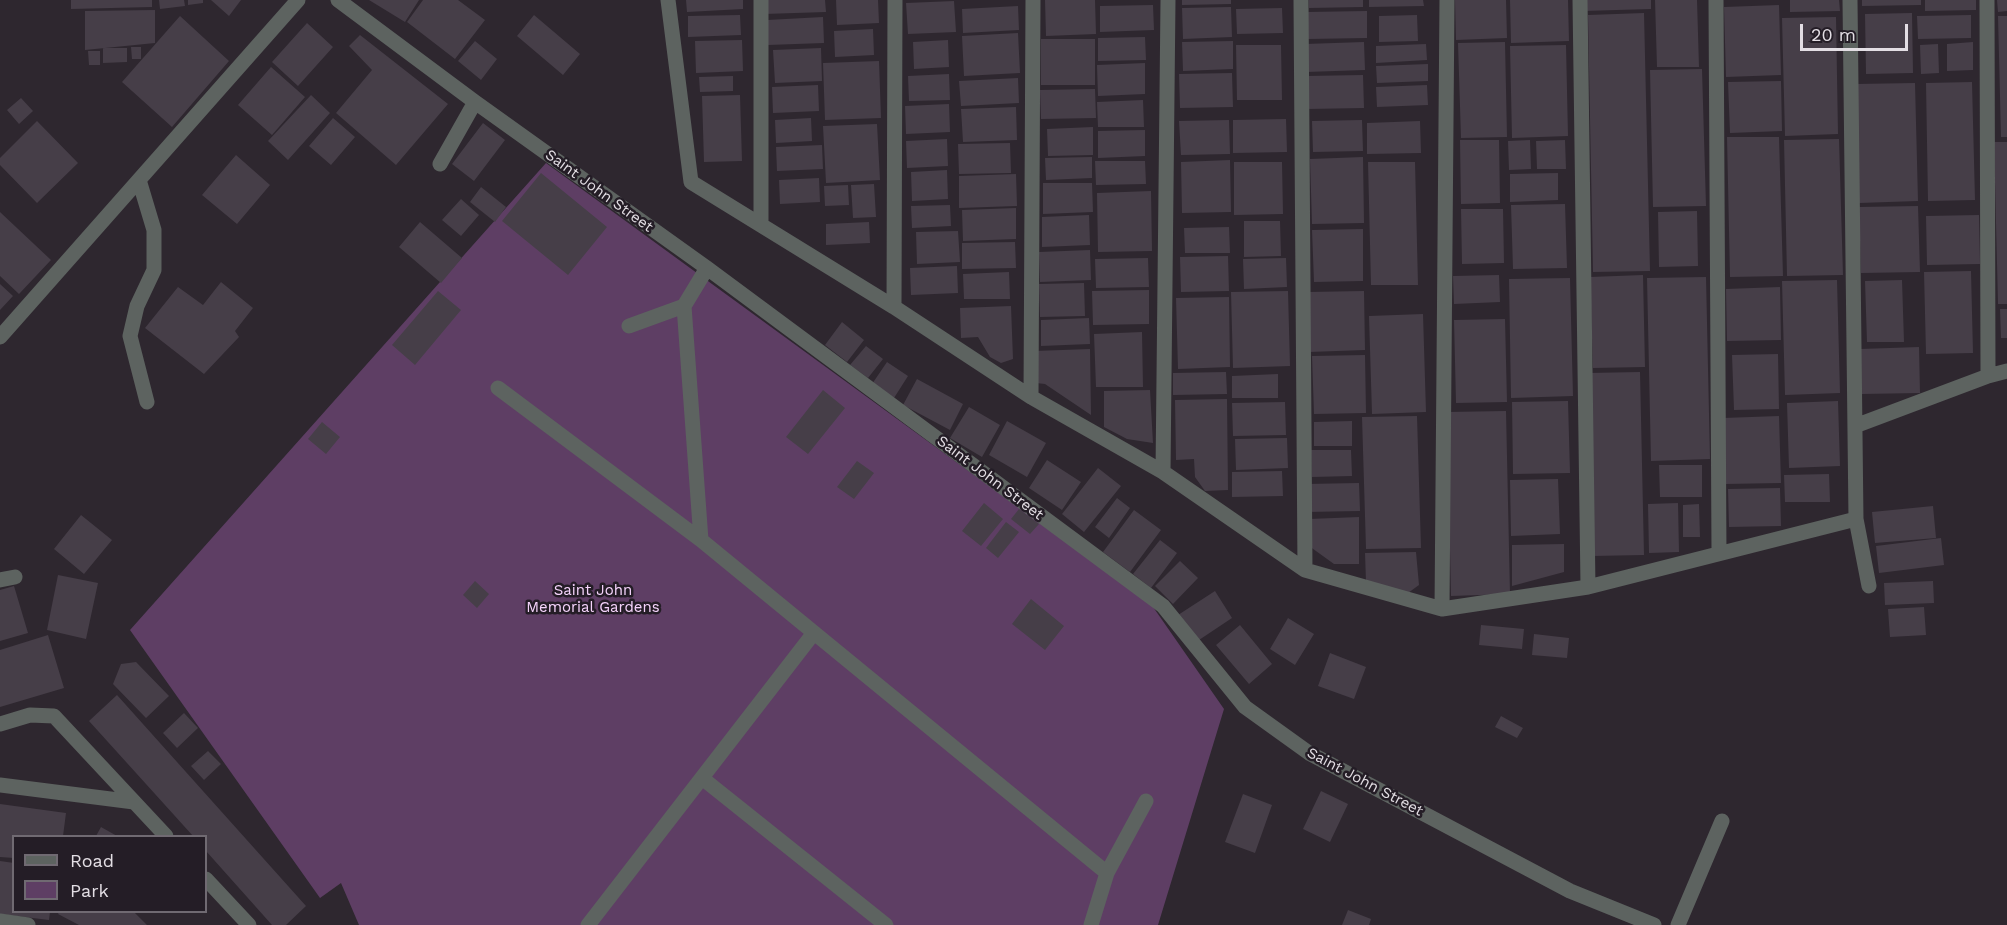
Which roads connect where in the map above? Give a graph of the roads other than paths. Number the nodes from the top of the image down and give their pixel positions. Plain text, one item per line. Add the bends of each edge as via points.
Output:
1 (298, 0) edge
2 (338, 0) edge
3 (668, 0) edge
4 (761, 0) edge
5 (895, 0) edge
6 (1033, 0) edge
7 (1168, 0) edge
8 (1301, 0) edge
9 (1447, 0) edge
10 (1580, 0) edge
11 (1716, 0) edge
12 (1850, 0) edge
13 (1987, 0) edge
14 (475, 102) junction
15 (440, 164) dead end
16 (139, 180) junction
17 (761, 225) junction
18 (707, 268) junction
19 (684, 306) junction
20 (894, 307) junction
21 (629, 326) dead end
22 (0, 337) edge
23 (2007, 371) edge
24 (1988, 376) junction
25 (498, 388) dead end
26 (1031, 397) junction
27 (147, 402) dead end
28 (1855, 426) junction
29 (1163, 472) junction
30 (1856, 519) junction
31 (701, 540) junction
32 (1719, 552) junction
33 (1305, 570) junction
34 (1869, 586) dead end
35 (1588, 587) junction
36 (1442, 609) junction
37 (813, 634) junction
38 (0, 724) edge
39 (702, 778) junction
40 (0, 784) edge
41 (1146, 801) dead end
42 (134, 802) junction
43 (1722, 821) dead end
44 (164, 835) edge
45 (1107, 873) junction
46 (207, 880) edge
47 (0, 921) edge
48 (26, 925) edge
49 (249, 925) edge
50 (588, 925) edge
51 (886, 925) edge
52 (1091, 925) edge
53 (1654, 925) edge
54 (1678, 925) edge

1 - 16 street
2 - 14 street, Saint John Street
3 - 17 street via 691,182
4 - 17 street
5 - 20 street
6 - 26 street
7 - 29 street
8 - 33 street
9 - 36 street
10 - 35 street
11 - 32 street
12 - 28 street
13 - 24 street
14 - 15 street
14 - 18 street, Saint John Street
16 - 22 street
16 - 27 street via 154,231 154,270 137,306 130,336
17 - 20 street
18 - 19 street
18 - 53 street, Saint John Street via 1163,606 1245,707 1309,753 1570,891
19 - 21 street
19 - 31 street
20 - 26 street
23 - 24 street
24 - 28 street
25 - 31 street
26 - 29 street
28 - 30 street
29 - 33 street
30 - 32 street
30 - 34 street
31 - 37 street
32 - 35 street
33 - 36 street
35 - 36 street
37 - 39 street
37 - 45 street
38 - 42 street via 30,715 54,716
39 - 50 street
39 - 51 street
40 - 42 street
41 - 45 street
42 - 44 street
43 - 54 street
45 - 52 street
46 - 49 street
47 - 48 street

